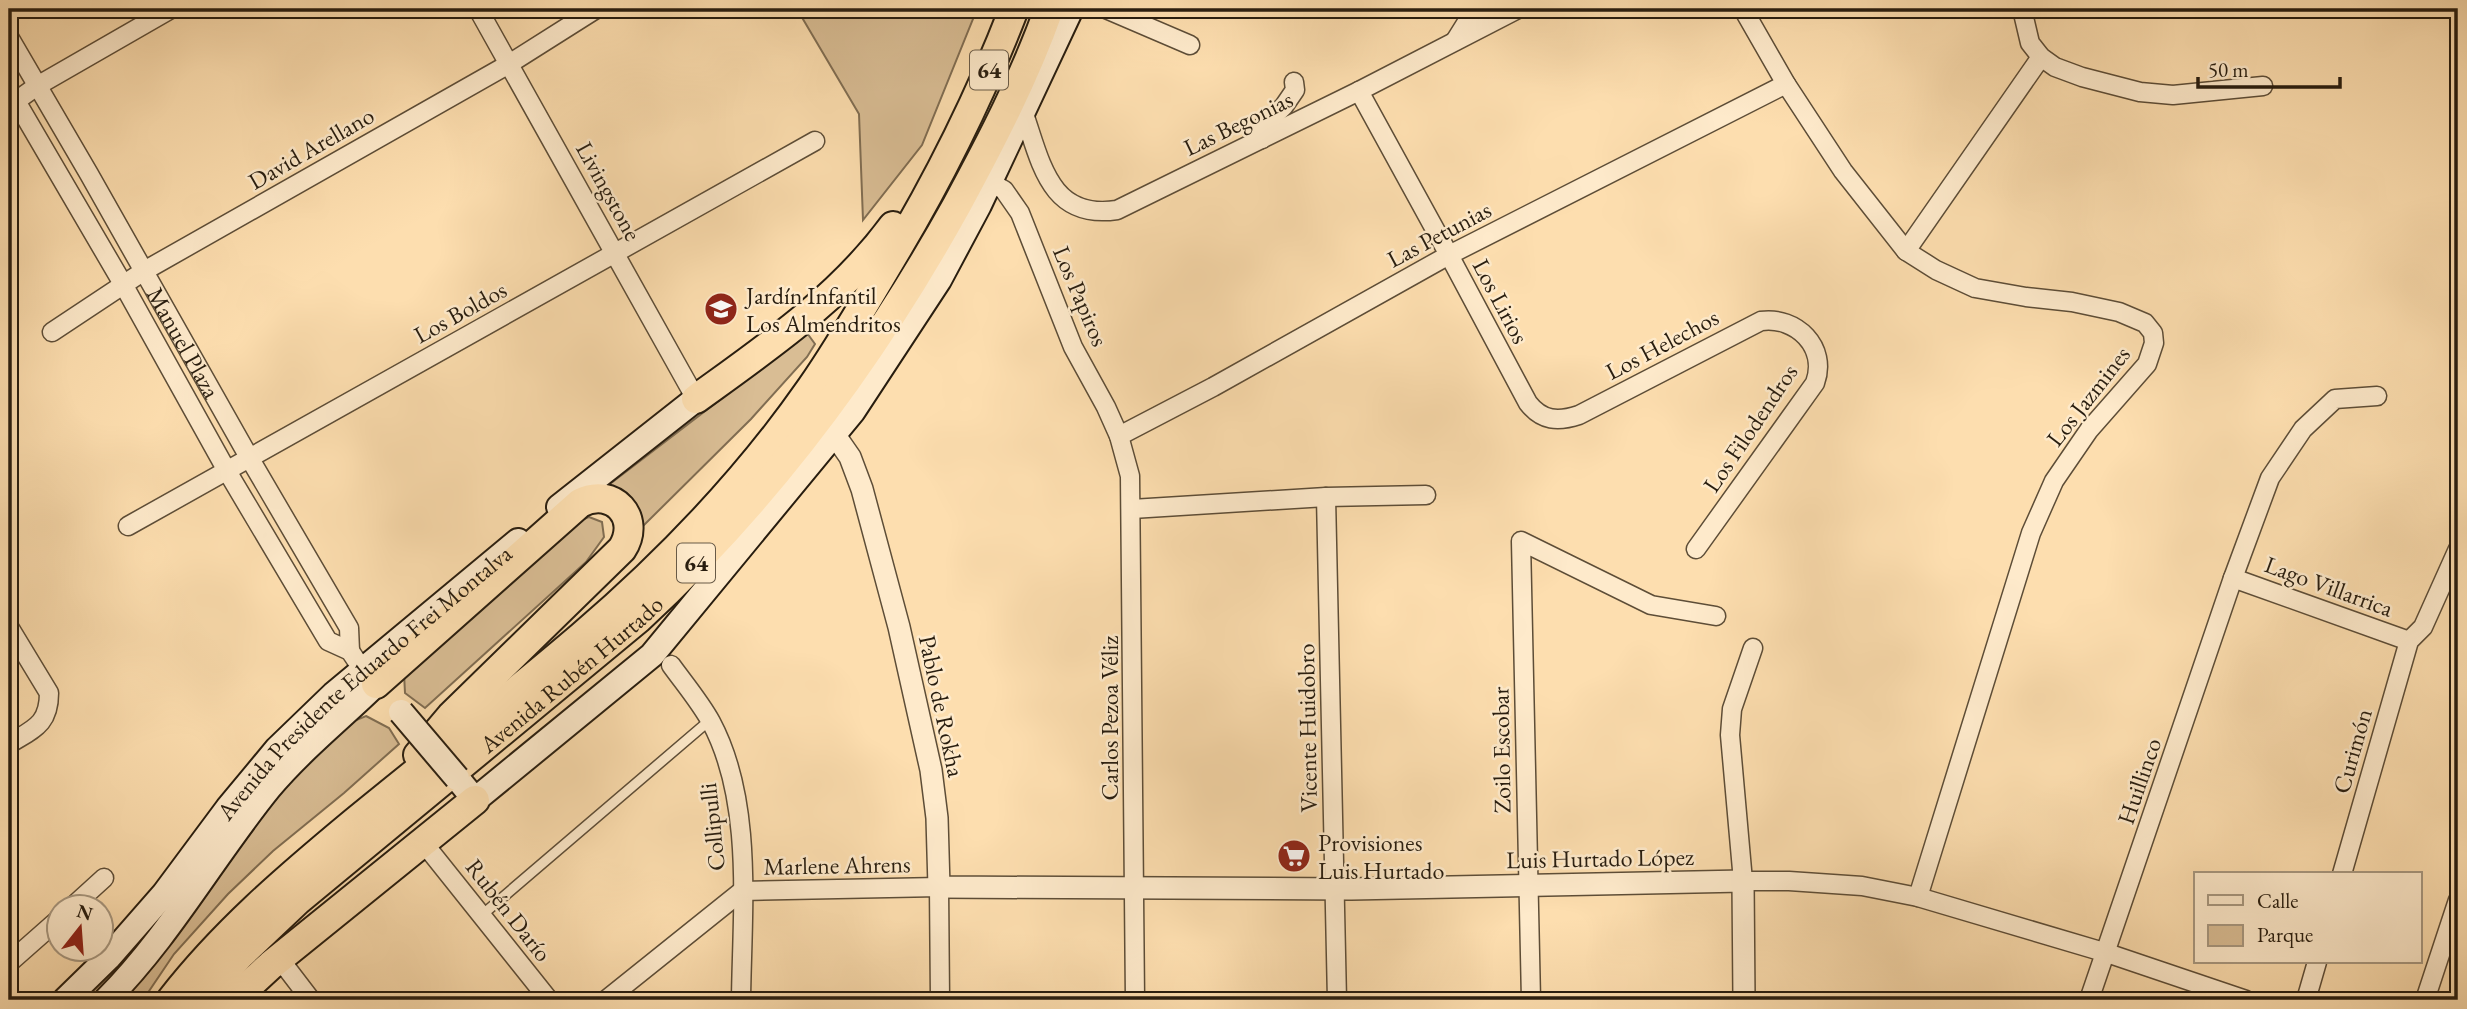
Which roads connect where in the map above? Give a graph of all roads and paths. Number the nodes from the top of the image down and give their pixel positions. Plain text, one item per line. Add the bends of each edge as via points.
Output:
1 (171, 9) edge
2 (478, 9) edge
3 (596, 9) edge
4 (1014, 9) edge
5 (1049, 9) edge
6 (1071, 9) edge
7 (1107, 9) edge
8 (1475, 9) edge
9 (1518, 9) edge
10 (1743, 9) edge
11 (2022, 9) edge
12 (9, 37) edge
13 (1455, 42) junction
14 (1190, 46) dead end
15 (2041, 57) junction
16 (509, 64) junction
17 (1294, 82) dead end
18 (1786, 84) junction
19 (37, 86) junction
20 (2263, 86) dead end
21 (1359, 92) junction
22 (11, 99) edge
23 (1023, 111) junction
24 (961, 130) junction
25 (1262, 139) junction
26 (815, 141) dead end
27 (990, 182) junction
28 (1906, 251) junction
29 (615, 253) junction
30 (1450, 255) junction
31 (144, 271) junction
32 (123, 284) junction
33 (1801, 331) joint
34 (52, 332) dead end
35 (2377, 396) dead end
36 (696, 399) junction
37 (1545, 418) joint
38 (834, 434) junction
39 (1119, 436) junction
40 (250, 459) junction
41 (227, 471) junction
42 (1426, 495) dead end
43 (1326, 497) junction
44 (1132, 509) junction
45 (128, 526) dead end
46 (1696, 549) dead end
47 (2458, 549) edge
48 (2233, 578) junction
49 (1716, 616) dead end
50 (9, 627) edge
51 (2409, 641) junction
52 (1754, 648) dead end
53 (671, 665) dead end
54 (363, 668) junction
55 (710, 720) junction
56 (9, 744) edge
57 (387, 796) junction
58 (475, 800) junction
59 (430, 851) dead end
60 (2343, 872) edge
61 (104, 878) dead end
62 (1744, 881) junction
63 (1529, 885) junction
64 (939, 887) junction
65 (1336, 887) junction
66 (1134, 888) junction
67 (742, 891) junction
68 (86, 894) edge
69 (1919, 897) junction
70 (2458, 900) edge
71 (482, 915) junction
72 (46, 930) edge
73 (2107, 953) junction
74 (9, 963) edge
75 (2316, 964) edge
76 (285, 966) dead end
77 (65, 1000) edge
78 (106, 1000) edge
79 (171, 1000) edge
80 (201, 1000) edge
81 (233, 1000) edge
82 (311, 1000) edge
83 (549, 1000) edge
84 (606, 1000) edge
85 (741, 1000) edge
86 (940, 1000) edge
87 (1135, 1000) edge
88 (1337, 1000) edge
89 (1531, 1000) edge
90 (1744, 1000) edge
91 (2089, 1000) edge
92 (2246, 1000) edge
93 (2306, 1000) edge
94 (2425, 1000) edge

1 - 19 street
2 - 16 street, Livingstone
3 - 16 street, David Arellano
4 - 24 highway, Avenida Rubén Hurtado / 64
5 - 80 highway, Avenida Rubén Hurtado / 64 via 992,137 914,280 834,402 740,517 638,619 296,901
6 - 23 main road
7 - 14 street
8 - 13 street
9 - 13 street, Las Begonias
10 - 18 street, Los Jazmines
11 - 15 street via 2030,43
12 - 19 street, Manuel Plaza
13 - 21 street, Las Begonias
15 - 20 street via 2055,68 2140,92 2173,95
15 - 28 street
16 - 29 street, Livingstone
16 - 31 street, David Arellano
17 - 25 street via 1295,90 1284,106 1260,129
18 - 28 street, Los Jazmines via 1843,171
18 - 30 street, Las Petunias
19 - 22 street
19 - 31 street, Manuel Plaza
21 - 25 street, Las Begonias
21 - 30 street, Los Lirios
22 - 32 street, Manuel Plaza
23 - 25 street, Las Begonias via 1055,191 1066,203 1100,213 1117,211
23 - 27 main road
24 - 36 highway via 864,264 816,310
24 - 57 highway, Avenida Rubén Hurtado / 64 via 906,234 829,362 724,496 609,613
26 - 29 street, Los Boldos
27 - 38 main road via 930,295
27 - 39 street, Los Papiros via 1004,190 1020,213 1073,346
28 - 69 street, Los Jazmines via 1975,288 2134,316 2153,333 2154,343 2147,363 2089,430 2054,481 2031,533
29 - 36 street, Livingstone
29 - 40 street, Los Boldos
30 - 37 street, Los Lirios via 1528,403
30 - 39 street, Las Petunias
31 - 32 street, David Arellano
31 - 40 street, Manuel Plaza
32 - 34 street, David Arellano
32 - 41 street, Manuel Plaza
33 - 37 street, Los Helechos via 1784,321 1761,321 1579,415 1564,421
33 - 46 street, Los Filodendros via 1819,364 1815,383
35 - 48 street, Huillinco via 2335,399 2303,429 2270,478
36 - 54 main road, Avenida Presidente Eduardo Frei Montalva
38 - 58 main road via 652,655
38 - 64 street, Pablo de Rokha via 850,457 862,489 899,627 931,770
39 - 44 street, Carlos Pezoa Véliz via 1130,476
40 - 41 street, Los Boldos
40 - 54 street, Manuel Plaza via 349,628
41 - 45 street, Los Boldos
41 - 54 street, Manuel Plaza via 328,641
42 - 43 street
43 - 44 street
43 - 65 street, Vicente Huidobro
44 - 66 street, Carlos Pezoa Véliz
47 - 51 street, Curimón via 2423,627
48 - 51 street, Lago Villarrica
48 - 73 street, Huillinco
49 - 63 street, Zoilo Escobar via 1651,605 1521,541
50 - 56 street via 49,693 41,725
51 - 60 street, Curimón
52 - 62 street via 1732,709 1730,735
53 - 55 street, Collipulli
54 - 57 highway via 580,503 603,498 623,510 629,534 622,549 450,716
54 - 58 main road, Manuel Plaza, bridge
54 - 77 main road, Avenida Presidente Eduardo Frei Montalva via 277,749 164,894
54 - 78 main road, Avenida Presidente Eduardo Frei Montalva via 157,940
55 - 67 street, Collipulli via 737,798
55 - 71 lane
57 - 79 highway, Avenida Rubén Hurtado / 64 via 262,902
58 - 81 highway
59 - 71 street, Rubén Darío
61 - 68 street
62 - 63 street, Luis Hurtado López
62 - 69 street, Luis Hurtado López via 1862,886
62 - 90 street
63 - 65 street, Luis Hurtado López
63 - 89 street, Zoilo Escobar
64 - 66 street, Luis Hurtado López
64 - 67 street, Marlene Ahrens
64 - 86 street, Pablo de Rokha
65 - 66 street, Luis Hurtado López
65 - 88 street, Vicente Huidobro
66 - 87 street, Carlos Pezoa Véliz
67 - 84 street, Marlene Ahrens
67 - 85 street, Collipulli
69 - 73 street, Luis Hurtado López
70 - 94 street
71 - 83 street, Rubén Darío
72 - 74 street
73 - 91 street, Huillinco
73 - 92 street, Luis Hurtado López
75 - 93 street
76 - 82 street

